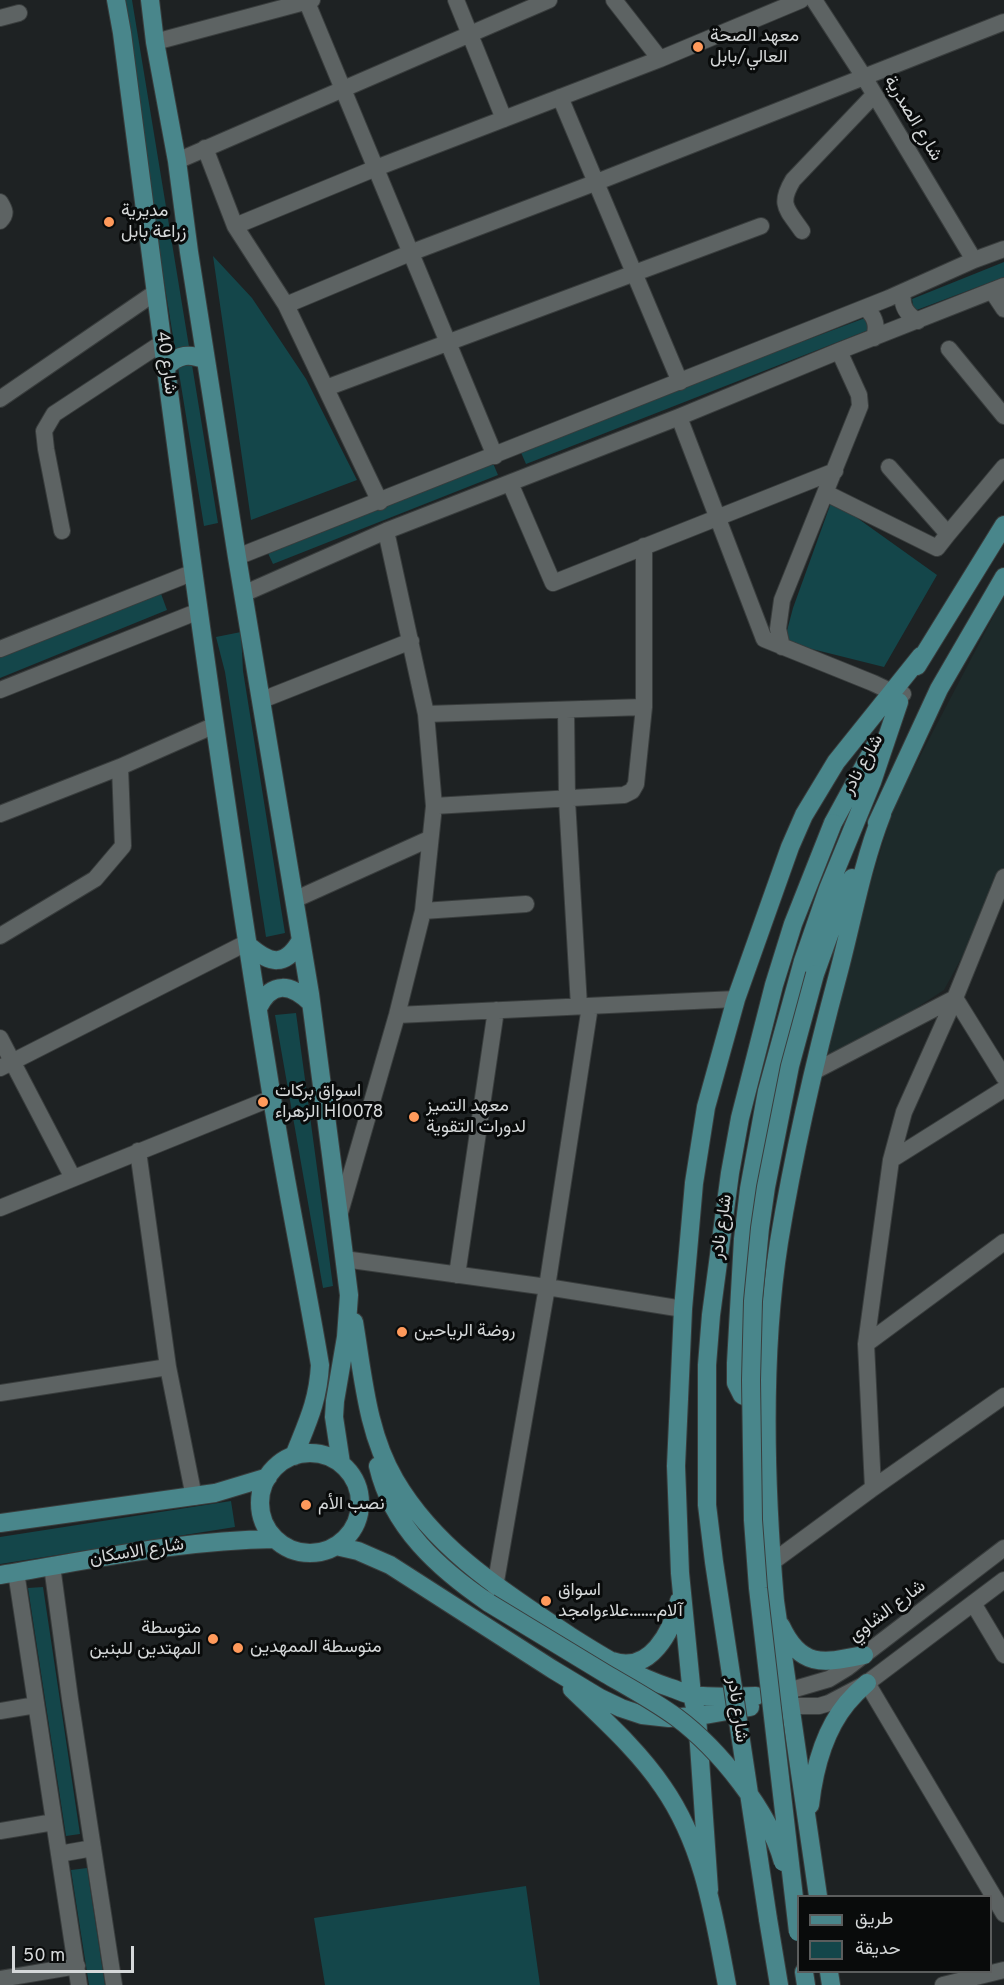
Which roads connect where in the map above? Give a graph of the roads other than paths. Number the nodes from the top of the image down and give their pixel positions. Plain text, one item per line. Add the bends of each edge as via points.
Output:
1 (109, 0) edge
2 (116, 0) edge
3 (456, 0) edge
4 (549, 0) edge
5 (614, 0) edge
6 (801, 0) edge
7 (814, 0) edge
8 (308, 1) edge
9 (150, 4) edge
10 (19, 13) dead end
11 (0, 18) edge
12 (1004, 22) edge
13 (122, 33) junction
14 (470, 36) junction
15 (155, 42) junction
16 (660, 59) junction
17 (864, 77) junction
18 (342, 91) junction
19 (874, 94) junction
20 (560, 97) junction
21 (504, 118) junction
22 (205, 148) junction
23 (177, 161) junction
24 (376, 168) junction
25 (597, 182) junction
26 (0, 202) edge
27 (0, 221) edge
28 (235, 226) junction
29 (761, 226) dead end
30 (802, 231) dead end
31 (1004, 249) edge
32 (410, 253) junction
33 (974, 260) junction
34 (634, 273) junction
35 (998, 289) edge
36 (156, 292) junction
37 (903, 292) junction
38 (286, 305) junction
39 (865, 308) junction
40 (1004, 309) edge
41 (918, 321) junction
42 (874, 338) junction
43 (162, 343) junction
44 (447, 343) junction
45 (949, 349) dead end
46 (839, 351) junction
47 (206, 360) junction
48 (166, 367) junction
49 (680, 382) junction
50 (326, 388) junction
51 (0, 399) edge
52 (1004, 416) edge
53 (679, 417) junction
54 (512, 449) junction
55 (495, 456) junction
56 (889, 467) dead end
57 (1004, 467) edge
58 (836, 471) junction
59 (526, 477) junction
60 (510, 483) junction
61 (826, 493) junction
62 (380, 502) junction
63 (717, 517) junction
64 (1004, 525) edge
65 (62, 531) dead end
66 (386, 531) junction
67 (948, 534) junction
68 (644, 546) junction
69 (237, 557) junction
70 (194, 572) junction
71 (1001, 589) edge
72 (243, 594) junction
73 (199, 611) junction
74 (411, 641) junction
75 (782, 647) junction
76 (0, 649) edge
77 (0, 690) edge
78 (898, 696) junction
79 (262, 700) junction
80 (644, 707) junction
81 (566, 710) junction
82 (426, 714) junction
83 (215, 725) junction
84 (120, 767) junction
85 (567, 800) junction
86 (434, 806) junction
87 (0, 814) edge
88 (882, 814) junction
89 (429, 839) junction
90 (1004, 877) edge
91 (294, 900) junction
92 (526, 903) dead end
93 (423, 911) junction
94 (0, 936) edge
95 (301, 940) junction
96 (248, 944) junction
97 (955, 998) junction
98 (736, 999) junction
99 (311, 1003) junction
100 (584, 1006) junction
101 (258, 1008) junction
102 (496, 1010) junction
103 (397, 1015) junction
104 (0, 1038) edge
105 (5, 1065) edge
106 (813, 1072) junction
107 (1004, 1077) edge
108 (1004, 1089) edge
109 (272, 1098) junction
110 (138, 1151) junction
111 (891, 1160) junction
112 (73, 1178) junction
113 (0, 1208) edge
114 (339, 1216) junction
115 (1004, 1242) edge
116 (344, 1259) junction
117 (457, 1275) junction
118 (547, 1287) junction
119 (349, 1295) junction
120 (683, 1309) junction
121 (866, 1344) junction
122 (168, 1367) junction
123 (768, 1376) junction
124 (0, 1393) edge
125 (1004, 1396) edge
126 (294, 1456) junction
127 (341, 1463) junction
128 (268, 1477) junction
129 (873, 1488) junction
130 (194, 1497) junction
131 (0, 1523) edge
132 (275, 1539) junction
133 (336, 1546) junction
134 (1004, 1548) edge
135 (771, 1563) junction
136 (52, 1566) junction
137 (680, 1573) junction
138 (8, 1574) edge
139 (1004, 1580) edge
140 (492, 1595) junction
141 (775, 1601) junction
142 (973, 1603) junction
143 (864, 1655) junction
144 (1004, 1655) edge
145 (605, 1658) junction
146 (552, 1669) junction
147 (867, 1683) junction
148 (692, 1695) junction
149 (787, 1696) junction
150 (757, 1701) junction
151 (36, 1705) junction
152 (0, 1711) edge
153 (701, 1716) junction
154 (54, 1822) junction
155 (0, 1831) edge
156 (809, 1837) junction
157 (93, 1848) junction
158 (59, 1854) junction
159 (709, 1890) junction
160 (818, 1895) edge
161 (1004, 1914) edge
162 (797, 1924) edge
163 (76, 1966) junction
164 (992, 1973) edge
165 (0, 1979) edge
166 (80, 1985) edge
167 (114, 1985) edge
168 (727, 1985) edge
169 (779, 1985) edge
170 (943, 1985) edge

1 - 13 main road
2 - 13 main road, شارع 40
3 - 14 street
4 - 14 street
5 - 16 street
6 - 16 street
7 - 17 street, شارع الصدرية
8 - 15 street
8 - 18 street
9 - 15 main road
10 - 11 street
12 - 17 street
13 - 36 main road, شارع 40
14 - 18 street
14 - 21 street
15 - 23 main road
16 - 20 street
17 - 19 street, شارع الصدرية
17 - 25 street
18 - 22 street
18 - 24 street
19 - 30 street via 785,193 785,205
19 - 33 street, شارع الصدرية
20 - 21 street
20 - 25 street
21 - 24 street
22 - 23 street
22 - 28 street
23 - 47 main road
24 - 28 street
24 - 32 street
25 - 32 street
25 - 34 street
26 - 27 street via 5,215
28 - 38 street
29 - 34 street
31 - 33 street
32 - 38 street
32 - 44 street
33 - 37 street
34 - 44 street
34 - 49 street
35 - 40 street
35 - 41 street
36 - 43 main road, شارع 40
36 - 51 street
37 - 39 street
37 - 41 street via 904,309
38 - 50 street
39 - 42 street via 875,321
39 - 49 street
41 - 42 street
42 - 46 street
43 - 48 main road, شارع 40
43 - 65 street via 54,414 44,431
44 - 50 street
44 - 55 street
45 - 52 street
46 - 53 street
46 - 58 street via 860,406
47 - 48 main road via 187,354
47 - 69 main road
48 - 70 main road, شارع 40
49 - 54 street
50 - 62 street
53 - 59 street
53 - 63 street
54 - 55 street
54 - 59 street via 514,466
55 - 62 street
56 - 67 street
57 - 67 street
58 - 61 street
58 - 63 street
59 - 60 street
60 - 66 street
60 - 68 street via 553,583
61 - 67 street via 937,548
61 - 75 street via 782,600 778,629
62 - 69 street
63 - 68 street
63 - 75 street via 764,639
64 - 78 main road
66 - 72 street
66 - 74 street
68 - 80 street
69 - 72 main road
70 - 73 main road, شارع 40
70 - 76 street
71 - 88 main road, شارع نادر via 939,689
72 - 79 main road
73 - 77 street
73 - 83 main road, شارع 40
74 - 79 street
74 - 82 street
75 - 78 street
78 - 98 main road via 836,762 804,815
78 - 123 main road via 872,782 803,961 767,1091 743,1239 736,1363 736,1383 741,1395 753,1400 761,1397
78 - 169 main road, شارع نادر, bridge via 833,823 774,984 740,1118 711,1315 707,1505
79 - 91 main road
80 - 81 street
80 - 85 street via 632,791
81 - 82 street
81 - 85 street
82 - 86 street
83 - 84 street
83 - 96 main road, شارع 40
84 - 87 street
84 - 94 street via 123,846 95,879
85 - 86 street
85 - 100 street
86 - 89 street
88 - 106 main road via 858,884
88 - 162 main road, شارع نادر, bridge via 833,924 788,1076 765,1197 753,1301 753,1520
89 - 91 street
89 - 93 street
90 - 97 street
91 - 95 main road
92 - 93 street
93 - 103 street
95 - 96 main road via 281,960 263,958
95 - 99 main road
96 - 101 main road, شارع 40
96 - 105 street
97 - 106 street
97 - 107 street
97 - 111 street via 904,1113
98 - 100 street
98 - 120 main road via 706,1107 694,1183
99 - 101 main road via 296,990 283,988 271,992
99 - 114 main road
100 - 102 street
100 - 118 street
101 - 109 main road, شارع 40
102 - 103 street
102 - 117 street
103 - 114 street
104 - 105 street
105 - 112 street
106 - 123 main road via 779,1243
108 - 111 street
109 - 110 street
109 - 126 main road, شارع 40 via 320,1365 314,1407
110 - 112 street
110 - 122 street
111 - 121 street
112 - 113 street
114 - 116 main road
115 - 121 street
116 - 117 street
116 - 119 main road
117 - 118 street
118 - 120 street
118 - 140 street
119 - 127 main road via 334,1417
119 - 140 main road via 378,1468 394,1510 446,1571
120 - 137 main road via 676,1466
121 - 129 street
122 - 124 street
122 - 130 street
123 - 135 main road
125 - 129 street
126 - 127 main road via 318,1454
126 - 128 main road via 274,1468
127 - 133 main road via 359,1490 361,1506 349,1536
128 - 130 main road
128 - 132 main road via 261,1492 260,1509
129 - 135 street
130 - 131 main road
132 - 133 main road via 288,1549 304,1553
132 - 136 main road, شارع الاسكان via 207,1542
133 - 146 main road via 390,1565
134 - 143 street, شارع الشاوي
135 - 141 main road
136 - 138 main road, شارع الاسكان
136 - 157 street
137 - 145 main road via 676,1612 659,1646 640,1661 616,1663
137 - 148 main road
138 - 151 street
139 - 142 street
140 - 145 main road
140 - 162 main road, bridge via 676,1717 713,1751 766,1820 779,1847
141 - 143 main road via 788,1640 811,1660
141 - 149 main road
142 - 144 street
142 - 147 street
143 - 149 street, شارع الشاوي via 829,1680
145 - 148 main road via 649,1681
146 - 153 main road via 600,1698 642,1715
146 - 159 main road via 640,1758 663,1787 682,1818
147 - 149 street via 819,1706
147 - 156 main road via 847,1703 826,1742 812,1789
147 - 161 street
148 - 150 main road
148 - 153 main road
149 - 150 main road
149 - 156 main road
150 - 153 main road
151 - 152 street
151 - 154 street
153 - 159 main road via 699,1752
154 - 155 street
154 - 158 street
156 - 160 main road
157 - 158 street
157 - 167 street
158 - 163 street
159 - 168 main road
163 - 165 street
163 - 166 street
164 - 170 street

